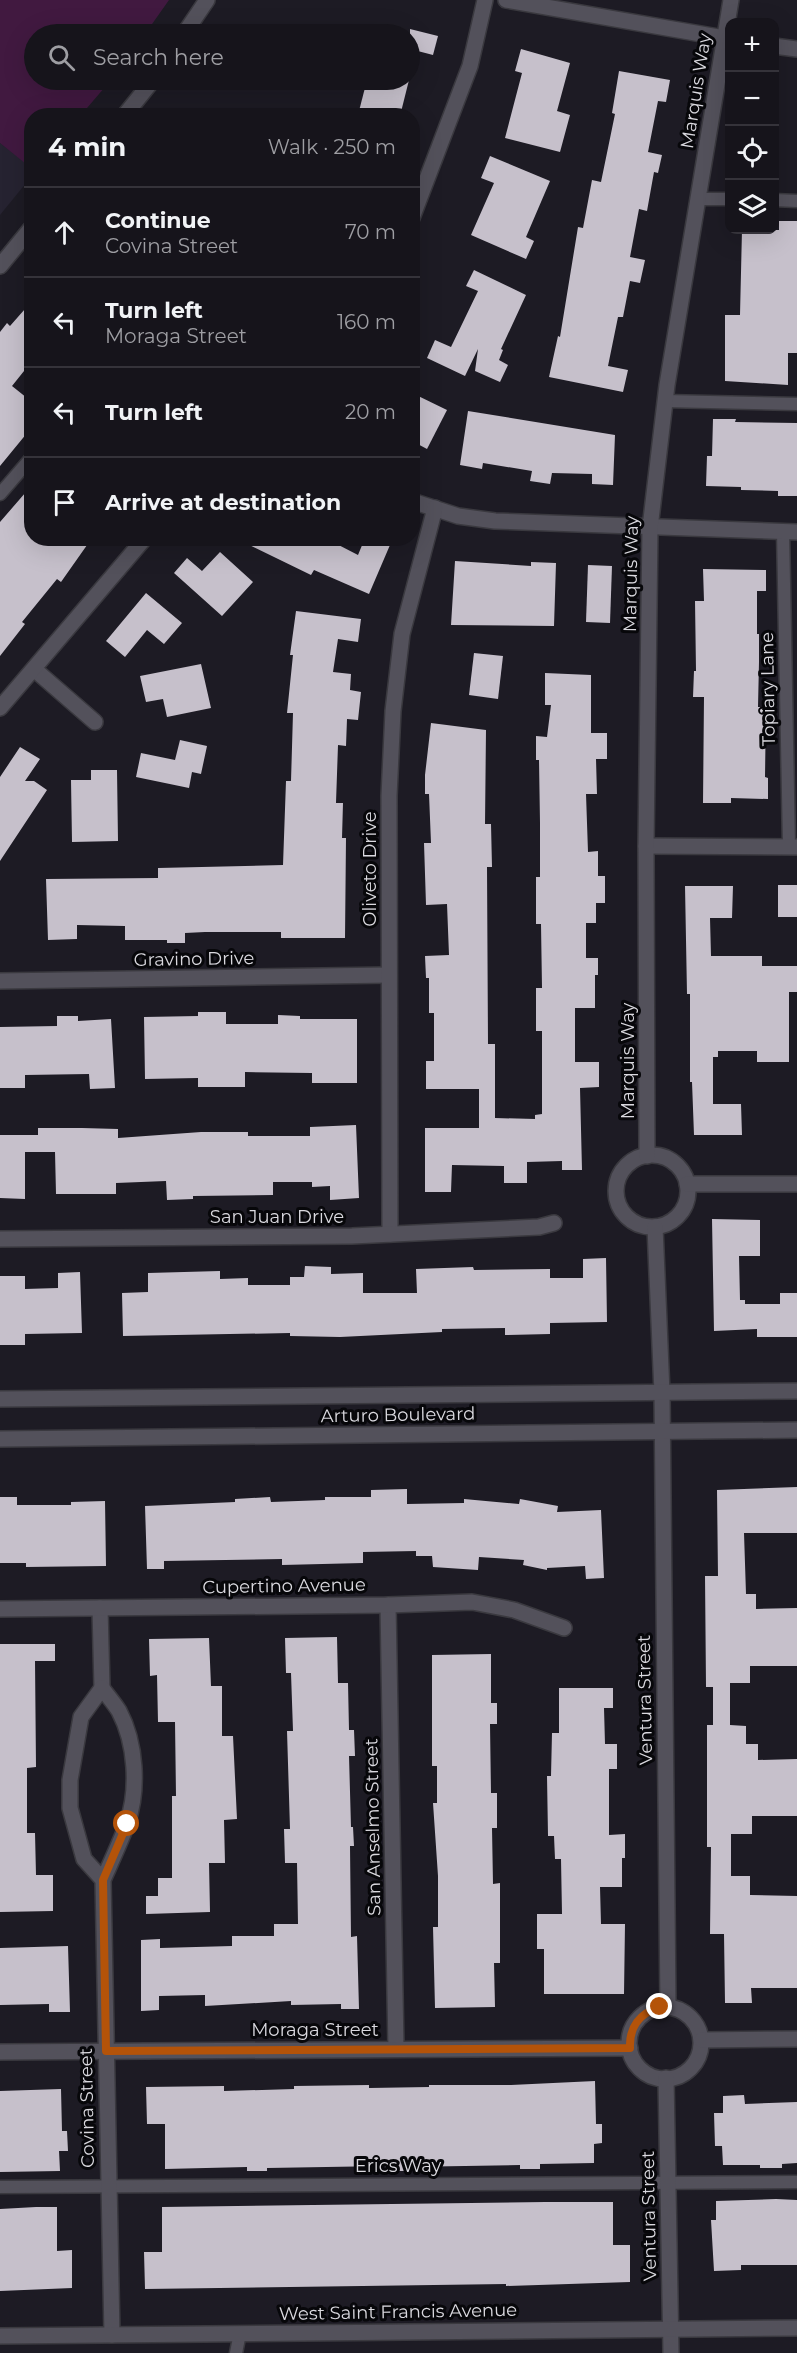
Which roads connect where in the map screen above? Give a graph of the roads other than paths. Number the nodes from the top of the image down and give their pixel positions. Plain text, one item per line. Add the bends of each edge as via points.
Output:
1 (207, 0) edge
2 (485, 0) edge
3 (506, 0) edge
4 (731, 0) edge
5 (729, 18) edge
6 (191, 24) edge
7 (725, 38) edge
8 (779, 47) edge
9 (725, 49) edge
10 (797, 50) edge
11 (145, 90) edge
12 (130, 108) edge
13 (420, 197) edge
14 (698, 199) junction
15 (725, 200) edge
16 (779, 200) edge
17 (797, 201) edge
18 (24, 237) edge
19 (0, 266) edge
20 (665, 401) junction
21 (797, 404) edge
22 (24, 466) edge
23 (0, 494) edge
24 (420, 503) edge
25 (435, 508) junction
26 (650, 528) junction
27 (790, 531) edge
28 (139, 546) edge
29 (34, 669) junction
30 (0, 708) edge
31 (94, 722) dead end
32 (646, 846) junction
33 (793, 847) edge
34 (389, 975) junction
35 (0, 981) edge
36 (647, 1156) junction
37 (687, 1184) junction
38 (797, 1184) edge
39 (554, 1223) dead end
40 (655, 1227) junction
41 (390, 1234) junction
42 (0, 1239) edge
43 (797, 1391) edge
44 (662, 1393) junction
45 (0, 1399) edge
46 (797, 1430) edge
47 (661, 1431) junction
48 (0, 1439) edge
49 (388, 1605) junction
50 (100, 1608) junction
51 (0, 1609) edge
52 (564, 1628) dead end
53 (102, 1688) junction
54 (103, 1880) junction
55 (668, 2007) junction
56 (797, 2039) edge
57 (702, 2040) junction
58 (630, 2048) junction
59 (396, 2049) junction
60 (106, 2051) junction
61 (0, 2052) edge
62 (666, 2078) junction
63 (797, 2182) edge
64 (668, 2184) junction
65 (108, 2185) junction
66 (0, 2187) edge
67 (797, 2328) edge
68 (670, 2329) junction
69 (240, 2333) junction
70 (112, 2335) junction
71 (0, 2336) edge
72 (236, 2353) edge
73 (671, 2353) edge

1 - 6 street
2 - 13 street via 470,66
3 - 7 street
4 - 5 street, Marquis Way
8 - 10 street
9 - 14 street, Marquis Way
11 - 12 street
14 - 15 lane
14 - 20 street, Marquis Way
16 - 17 lane
18 - 19 street
20 - 21 lane
20 - 26 street, Marquis Way
22 - 23 lane
24 - 25 street
25 - 26 street via 495,521
25 - 34 street, Oliveto Drive via 402,634 393,711
26 - 27 street
26 - 32 street, Marquis Way
27 - 33 lane, Topiary Lane
28 - 29 street
29 - 30 street
29 - 31 street
32 - 33 street
32 - 36 street, Marquis Way
34 - 35 street, Gravino Drive
34 - 41 street, Oliveto Drive
36 - 37 street via 673,1162
36 - 40 street via 632,1161 621,1172 616,1195 626,1216 639,1225
37 - 38 street
37 - 40 street via 684,1208 677,1217
39 - 41 street, San Juan Drive
40 - 44 street
41 - 42 street, San Juan Drive
43 - 44 street, Arturo Boulevard
44 - 45 street, Arturo Boulevard
44 - 47 street, Ventura Street
46 - 47 street, Arturo Boulevard
47 - 48 street, Arturo Boulevard
47 - 55 street, Ventura Street
49 - 50 street, Cupertino Avenue
49 - 52 street, Cupertino Avenue via 493,1604
49 - 59 street, San Anselmo Street
50 - 51 street, Cupertino Avenue
50 - 53 street
53 - 54 street, Covina Street via 126,1726 134,1763 134,1796 127,1824
53 - 54 street via 81,1717 69,1780 69,1808 84,1859
54 - 60 street, Covina Street
55 - 57 street via 693,2019
55 - 58 street via 652,2009 640,2018 631,2034
56 - 57 street
57 - 62 street via 700,2052 689,2069 682,2075
58 - 59 street, Moraga Street
58 - 62 street via 647,2074
59 - 60 street, Moraga Street
60 - 61 street, Moraga Street
60 - 65 street, Covina Street
62 - 64 street, Ventura Street
63 - 64 lane, Erics Way
64 - 65 lane, Erics Way
64 - 68 street, Ventura Street
65 - 66 lane, Erics Way
65 - 70 street, Covina Street
67 - 68 street, West Saint Francis Avenue
68 - 69 street, West Saint Francis Avenue
68 - 73 street, Ventura Street
69 - 70 street, West Saint Francis Avenue
69 - 72 lane
70 - 71 street, West Saint Francis Avenue

